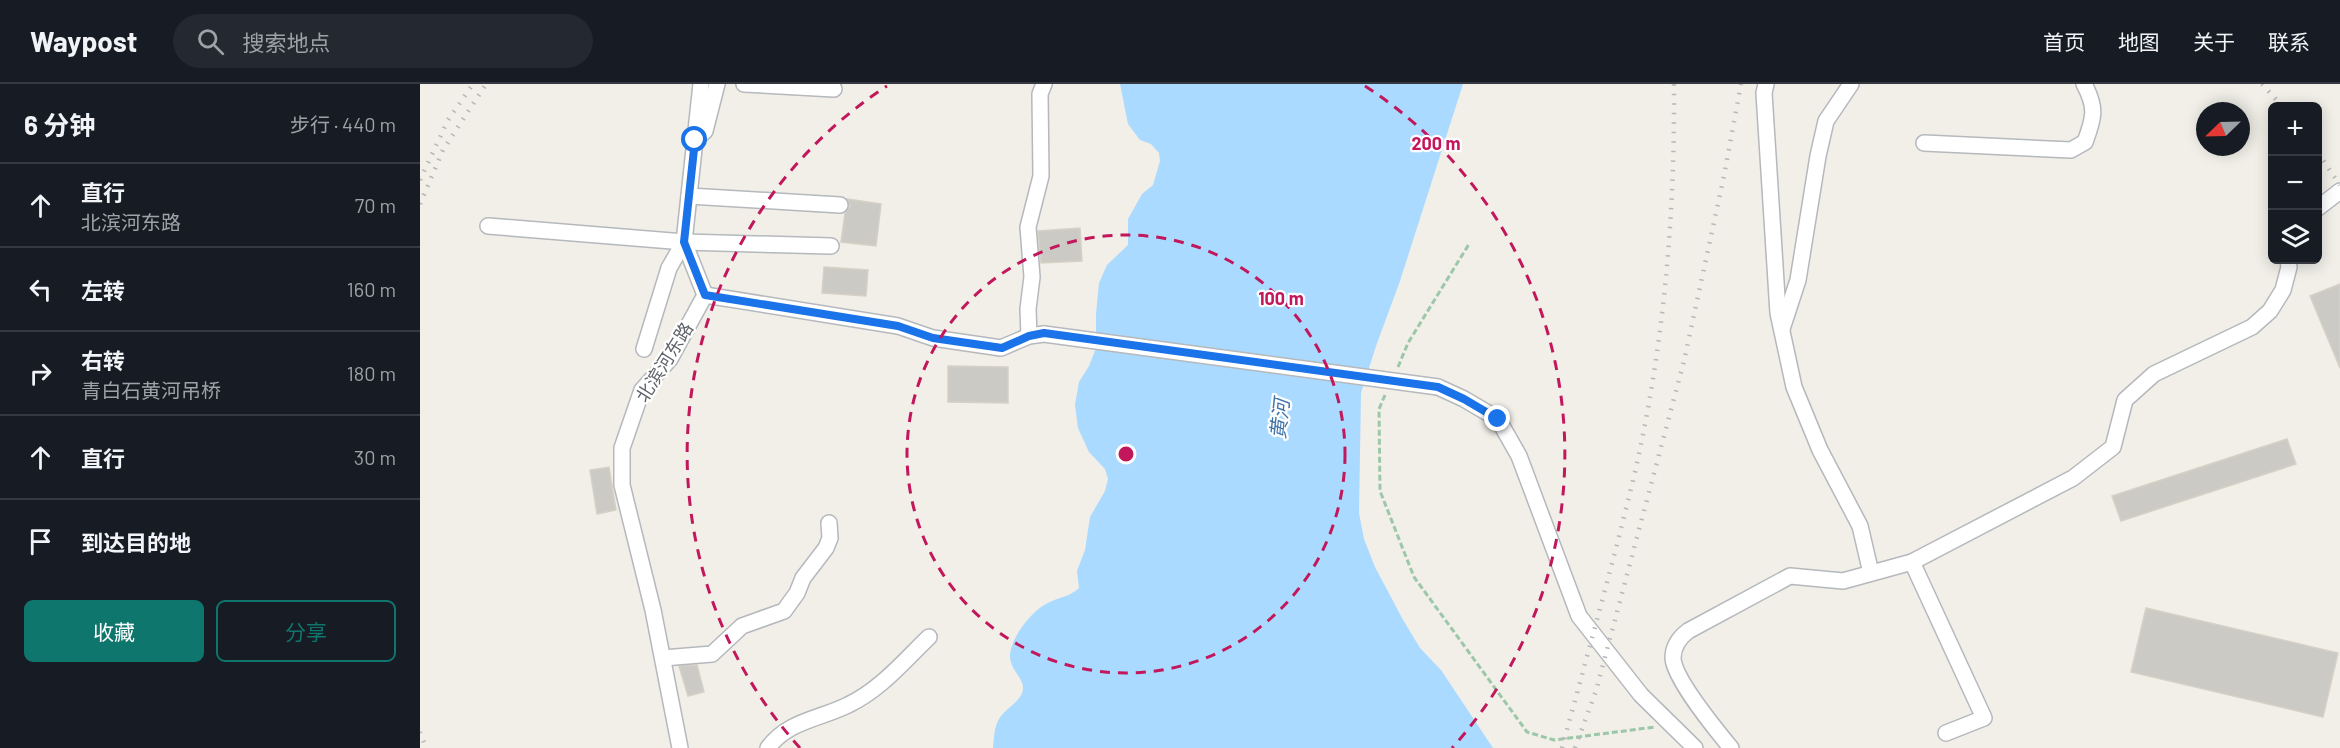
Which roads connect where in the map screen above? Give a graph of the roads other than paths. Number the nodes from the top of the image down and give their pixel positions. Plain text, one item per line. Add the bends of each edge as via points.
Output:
1 (701, 84) edge
2 (717, 84) edge
3 (744, 84) edge
4 (1044, 84) edge
5 (1766, 84) edge
6 (1851, 84) edge
7 (2084, 84) edge
8 (834, 89) dead end
9 (695, 140) junction
10 (1924, 143) dead end
11 (2340, 191) edge
12 (689, 196) junction
13 (840, 205) dead end
14 (2322, 205) edge
15 (488, 226) dead end
16 (684, 242) junction
17 (831, 246) dead end
18 (2289, 264) edge
19 (705, 295) junction
20 (1782, 330) junction
21 (1036, 335) junction
22 (644, 349) dead end
23 (829, 523) dead end
24 (1912, 562) junction
25 (1872, 573) junction
26 (929, 637) dead end
27 (663, 658) junction
28 (1946, 733) dead end
29 (680, 748) edge
30 (768, 748) edge
31 (1695, 748) edge
32 (1731, 748) edge

1 - 9 street
2 - 9 street via 705,131
3 - 8 street
4 - 21 street via 1040,94 1041,176 1028,227 1032,277 1028,309
5 - 20 street via 1768,175
6 - 20 street via 1826,121 1798,280
7 - 10 street via 2092,99 2094,119 2085,142 2071,150
9 - 12 street
11 - 14 street
12 - 13 street
12 - 16 street
15 - 16 street
16 - 17 street
16 - 19 street
16 - 22 street via 669,268
18 - 24 street via 2283,290 2270,311 2252,327 2154,374 2125,400 2113,447 2073,478
19 - 21 street via 898,326 933,338 1002,348
19 - 27 street, 北滨河东路 via 670,359 642,390 622,448 622,485
20 - 25 street via 1794,387 1820,450 1860,526
21 - 31 street, bridge via 1438,387 1498,419 1519,456 1580,616 1641,695
23 - 27 street via 826,548 784,611 742,626 712,654
24 - 25 street
24 - 28 street via 1984,718
25 - 32 street via 1843,581 1790,576 1680,637 1675,646 1674,667
26 - 30 street via 886,680 849,705 794,725
27 - 29 street, 北滨河东路

